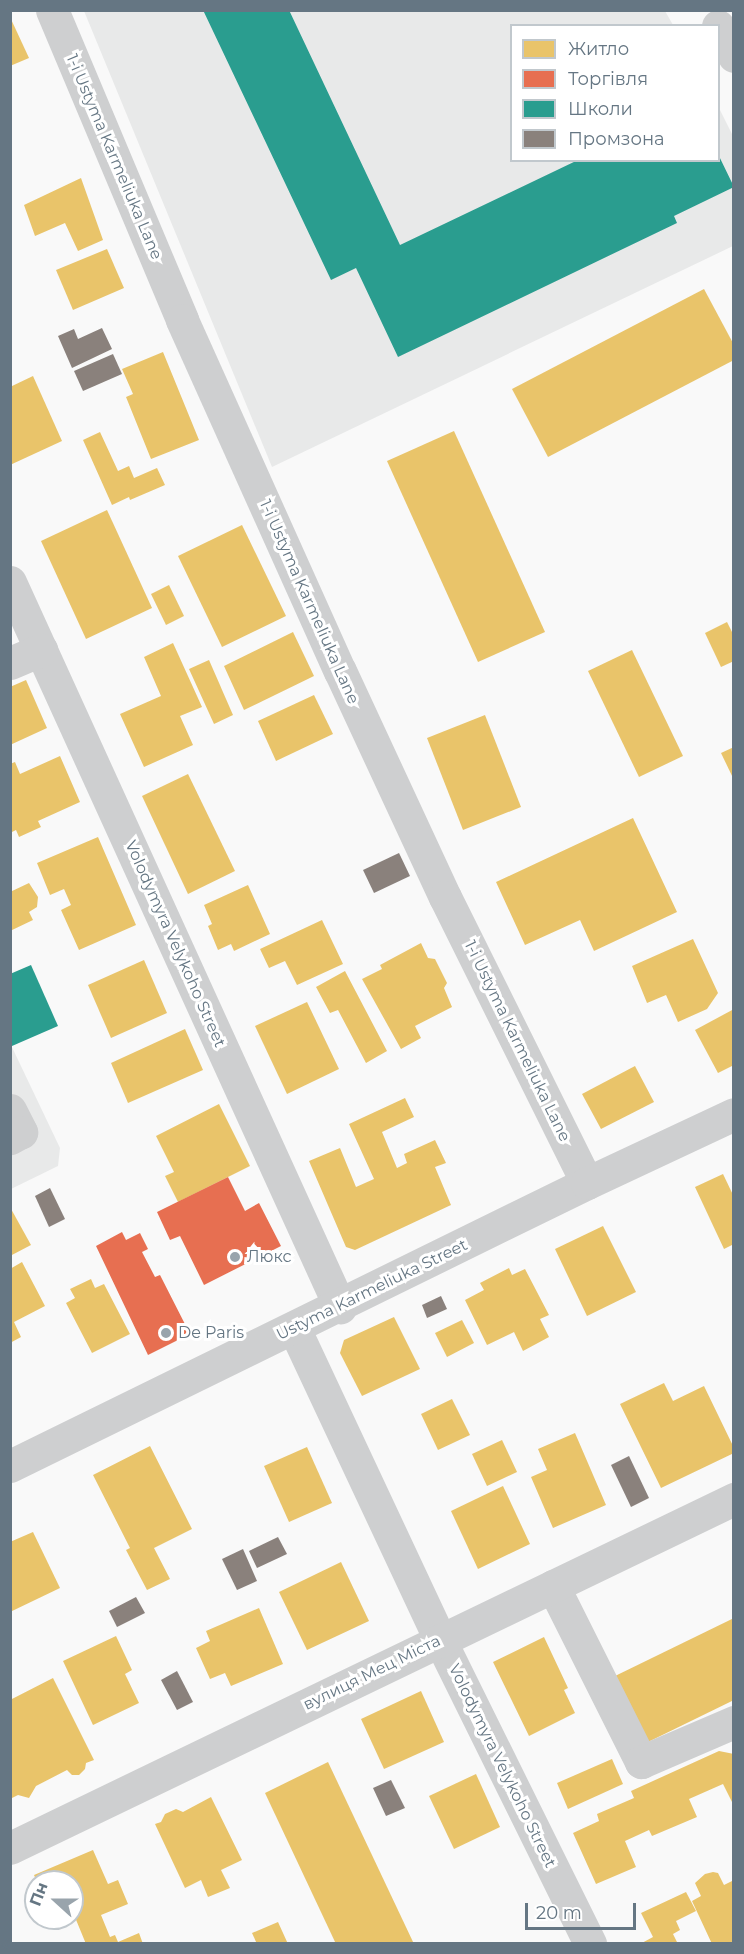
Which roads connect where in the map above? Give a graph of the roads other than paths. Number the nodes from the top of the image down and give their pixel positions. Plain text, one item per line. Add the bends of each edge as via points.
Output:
1 (52, 10) edge
2 (710, 10) edge
3 (717, 24) edge
4 (720, 30) edge
5 (734, 56) edge
6 (10, 582) edge
7 (41, 650) junction
8 (10, 663) edge
9 (10, 1110) edge
10 (734, 1114) edge
11 (10, 1138) edge
12 (587, 1183) junction
13 (340, 1307) junction
14 (294, 1328) junction
15 (10, 1466) edge
16 (734, 1499) edge
17 (553, 1586) junction
18 (440, 1640) junction
19 (734, 1722) edge
20 (10, 1848) edge
21 (590, 1944) edge

1 - 12 street, 1-i Ustyma Karmeliuka Lane via 182,320 340,671 445,897
2 - 3 street
4 - 5 street
6 - 7 street, Volodymyra Velykoho Street
7 - 8 street
7 - 13 street, Volodymyra Velykoho Street
9 - 11 street via 21,1132
10 - 12 street, Ustyma Karmeliuka Street
12 - 13 street, Ustyma Karmeliuka Street
13 - 14 street, Ustyma Karmeliuka Street
14 - 15 street, Ustyma Karmeliuka Street
14 - 18 street, Volodymyra Velykoho Street
16 - 17 street, вулиця Мец Міста
17 - 18 street, вулиця Мец Міста
17 - 19 street via 641,1762
18 - 20 street, вулиця Мец Міста
18 - 21 street, Volodymyra Velykoho Street

